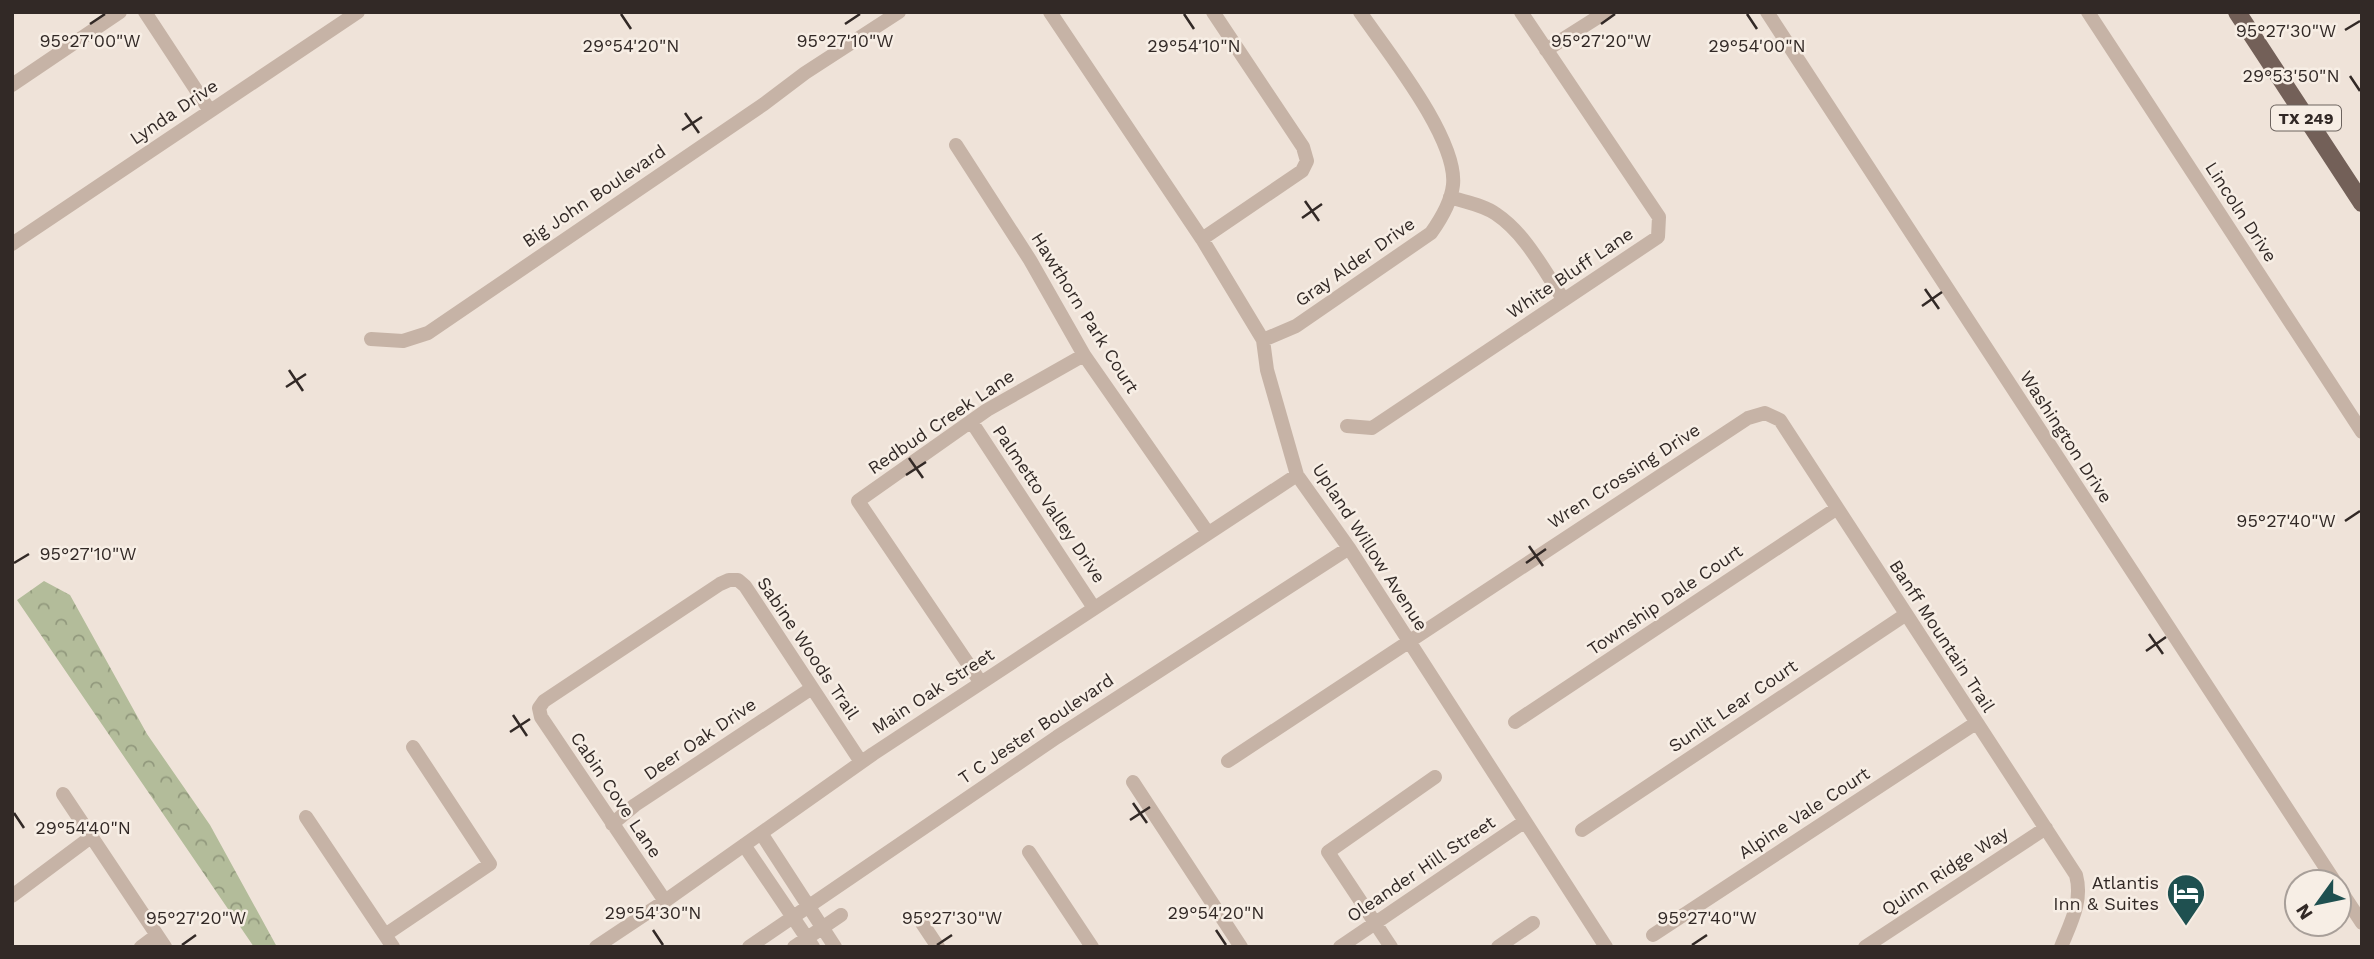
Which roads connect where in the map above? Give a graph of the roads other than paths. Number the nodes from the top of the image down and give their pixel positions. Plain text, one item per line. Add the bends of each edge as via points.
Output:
1 (120, 12) edge
2 (145, 12) edge
3 (358, 12) edge
4 (899, 12) edge
5 (1213, 12) edge
6 (1360, 12) edge
7 (1521, 12) edge
8 (1606, 12) edge
9 (1767, 12) edge
10 (2088, 12) edge
11 (2237, 12) edge
12 (1058, 15) edge
13 (1546, 50) junction
14 (12, 85) edge
15 (210, 111) junction
16 (956, 145) dead end
17 (1450, 197) junction
18 (2362, 203) edge
19 (1202, 239) junction
20 (12, 244) edge
21 (1564, 300) junction
22 (371, 339) dead end
23 (1263, 340) junction
24 (1084, 355) junction
25 (1765, 413) joint
26 (971, 421) junction
27 (1347, 426) dead end
28 (2362, 432) edge
29 (1297, 475) junction
30 (1836, 509) junction
31 (1208, 533) junction
32 (1349, 548) junction
33 (1094, 608) junction
34 (1905, 615) junction
35 (1409, 640) junction
36 (981, 683) junction
37 (812, 688) junction
38 (540, 708) joint
39 (1515, 722) dead end
40 (1976, 723) junction
41 (413, 747) dead end
42 (1228, 761) dead end
43 (861, 762) junction
44 (1435, 778) dead end
45 (1133, 782) dead end
46 (62, 794) dead end
47 (306, 817) dead end
48 (1524, 822) junction
49 (612, 824) junction
50 (2046, 828) junction
51 (1582, 830) dead end
52 (761, 833) junction
53 (91, 837) junction
54 (744, 845) junction
55 (1029, 852) dead end
56 (2326, 868) edge
57 (12, 896) edge
58 (665, 901) junction
59 (808, 906) junction
60 (841, 915) dead end
61 (793, 917) junction
62 (922, 923) dead end
63 (1376, 923) junction
64 (1533, 923) dead end
65 (822, 928) junction
66 (1653, 935) dead end
67 (161, 941) edge
68 (389, 941) edge
69 (810, 942) edge
70 (141, 947) edge
71 (596, 947) edge
72 (749, 947) edge
73 (794, 947) edge
74 (835, 947) edge
75 (938, 947) edge
76 (1092, 947) edge
77 (1241, 947) edge
78 (1340, 947) edge
79 (1391, 947) edge
80 (1498, 947) edge
81 (1606, 947) edge
82 (1865, 947) edge
83 (2061, 947) edge

1 - 14 street
2 - 15 street
3 - 15 street, Lynda Drive
4 - 22 street, Big John Boulevard via 428,333 403,341
5 - 19 street via 1303,147 1307,161 1302,171
6 - 17 street via 1443,140 1451,161
7 - 13 street, White Bluff Lane
8 - 13 street
9 - 56 street, Washington Drive
10 - 28 street, Lincoln Drive
11 - 18 main road, TX 249
12 - 19 street, Upland Willow Avenue
13 - 21 street, White Bluff Lane via 1659,217 1658,237
15 - 20 street, Lynda Drive
16 - 24 street, Hawthorn Park Court
17 - 21 street via 1494,212 1507,222
17 - 23 street, Gray Alder Drive via 1431,233 1296,326
19 - 23 street, Upland Willow Avenue
21 - 27 street, White Bluff Lane via 1372,428
23 - 29 street, Upland Willow Avenue
24 - 26 street, Redbud Creek Lane
24 - 31 street, Hawthorn Park Court
25 - 30 street, Banff Mountain Trail via 1780,420
25 - 35 street, Wren Crossing Drive via 1748,418
26 - 33 street, Palmetto Valley Drive
26 - 36 street, Redbud Creek Lane via 858,501
29 - 31 street, Main Oak Street
29 - 32 street, Upland Willow Avenue
30 - 34 street, Banff Mountain Trail
30 - 39 street, Township Dale Court
31 - 33 street, Main Oak Street
32 - 35 street, Upland Willow Avenue
32 - 59 street, T C Jester Boulevard
33 - 36 street, Main Oak Street
34 - 40 street, Banff Mountain Trail
34 - 51 street, Sunlit Lear Court
35 - 42 street, Wren Crossing Drive
35 - 48 street, Upland Willow Avenue
36 - 43 street, Main Oak Street
37 - 38 street, Sabine Woods Trail via 745,586 729,580 544,701
37 - 43 street, Sabine Woods Trail
37 - 49 street, Deer Oak Drive
38 - 49 street, Cabin Cove Lane via 541,717
40 - 50 street, Banff Mountain Trail
40 - 66 street, Alpine Vale Court
41 - 68 street via 490,864
43 - 52 street, Main Oak Street
44 - 63 street via 1328,852
45 - 77 street
46 - 53 street
47 - 68 street
48 - 63 street, Oleander Hill Street
48 - 81 street, Upland Willow Avenue
49 - 58 street, Cabin Cove Lane
50 - 82 street, Quinn Ridge Way
50 - 83 street, Banff Mountain Trail via 2080,888
52 - 54 street, Main Oak Street
52 - 59 street
53 - 57 street
53 - 67 street
54 - 58 street, Main Oak Street
54 - 61 street
55 - 76 street
58 - 71 street, Main Oak Street
59 - 61 street, T C Jester Boulevard
59 - 65 street
60 - 65 street
61 - 69 street
61 - 72 street, T C Jester Boulevard
62 - 75 street
63 - 78 street, Oleander Hill Street
63 - 79 street
64 - 80 street
65 - 69 street
65 - 74 street
67 - 70 street
69 - 73 street

